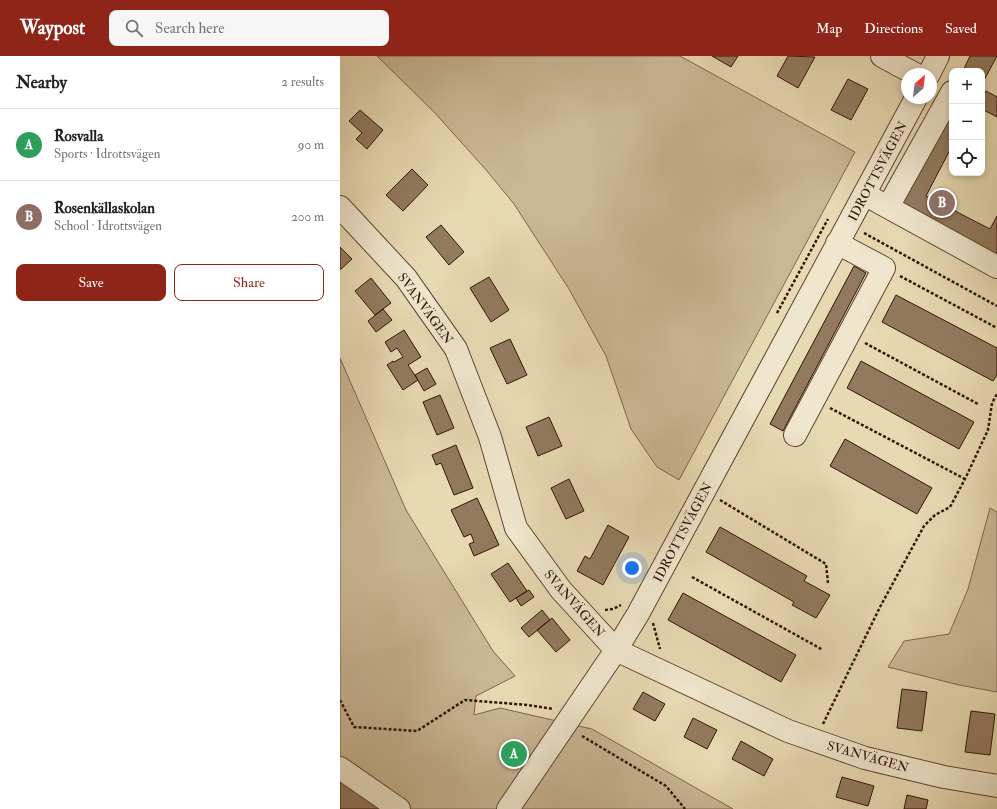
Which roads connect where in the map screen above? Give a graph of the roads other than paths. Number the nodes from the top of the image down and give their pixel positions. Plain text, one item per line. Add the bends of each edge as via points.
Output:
1 (882, 56) edge
2 (938, 56) edge
3 (904, 68) edge
4 (932, 68) edge
5 (949, 97) edge
6 (913, 104) edge
7 (864, 194) junction
8 (340, 207) edge
9 (888, 207) junction
10 (837, 243) junction
11 (997, 267) edge
12 (795, 435) dead end
13 (616, 650) junction
14 (340, 768) edge
15 (997, 786) edge
16 (399, 809) edge
17 (508, 809) edge

1 - 3 street
2 - 4 street
5 - 9 street
6 - 7 street, IDROTTSVÄGEN
7 - 9 street
7 - 10 street, IDROTTSVÄGEN
8 - 13 street, SVANVÄGEN via 406,278 456,350 490,437 516,528 561,590
9 - 11 street
10 - 12 street via 884,268
10 - 13 street, IDROTTSVÄGEN via 638,614
13 - 15 street, SVANVÄGEN via 788,731 865,758 944,777
13 - 17 street, IDROTTSVÄGEN
14 - 16 street

